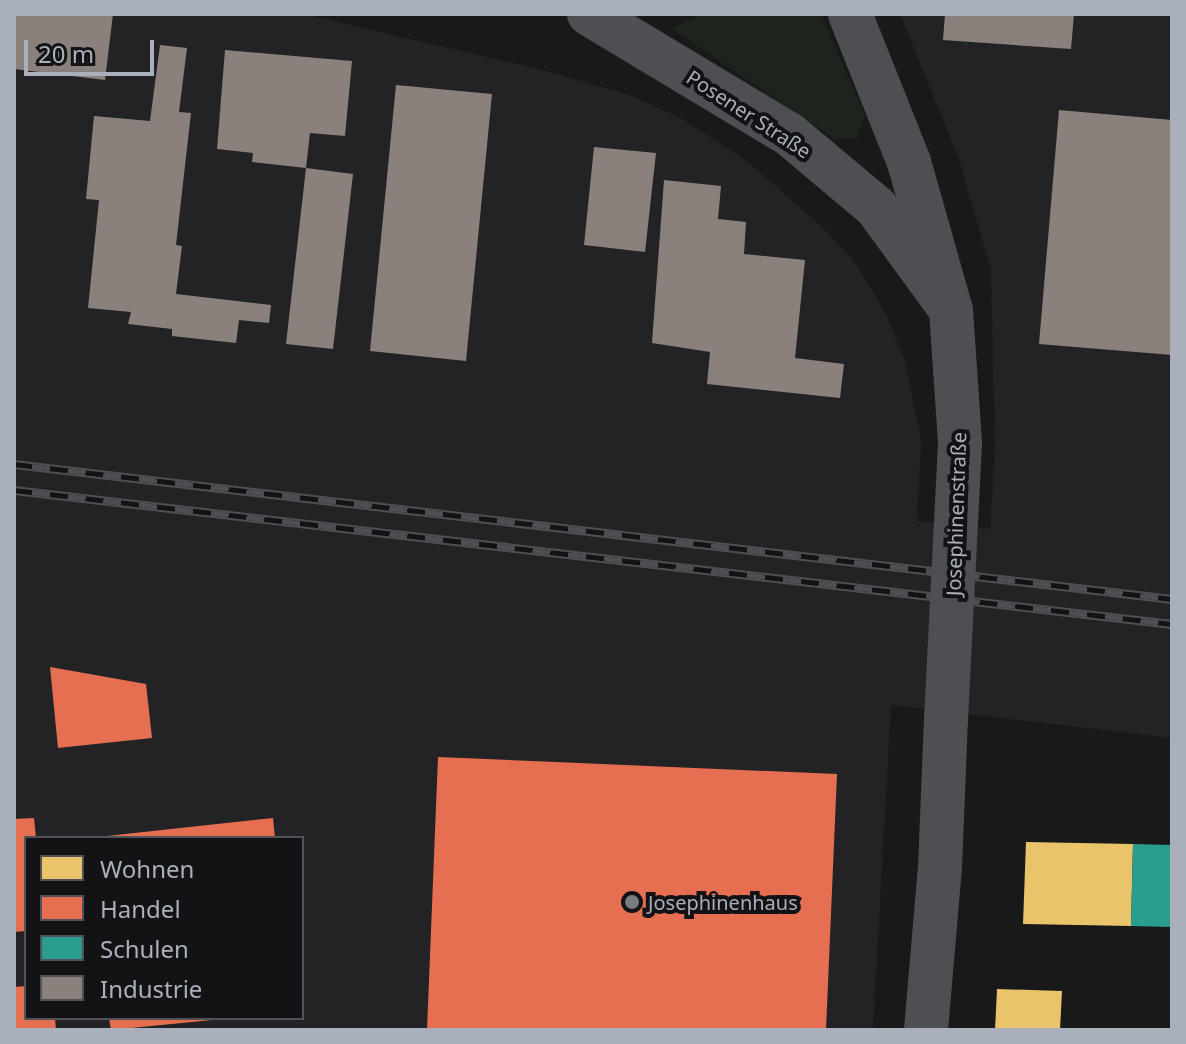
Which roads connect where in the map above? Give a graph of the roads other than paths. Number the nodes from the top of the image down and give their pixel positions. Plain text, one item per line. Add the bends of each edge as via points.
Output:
1 (589, 14) edge
2 (850, 14) edge
3 (951, 310) junction
4 (926, 1030) edge

1 - 3 street, Posener Straße via 789,134 876,207
2 - 3 street, Josephinenstraße via 909,162
3 - 4 street, Josephinenstraße, bridge via 960,443 940,868

